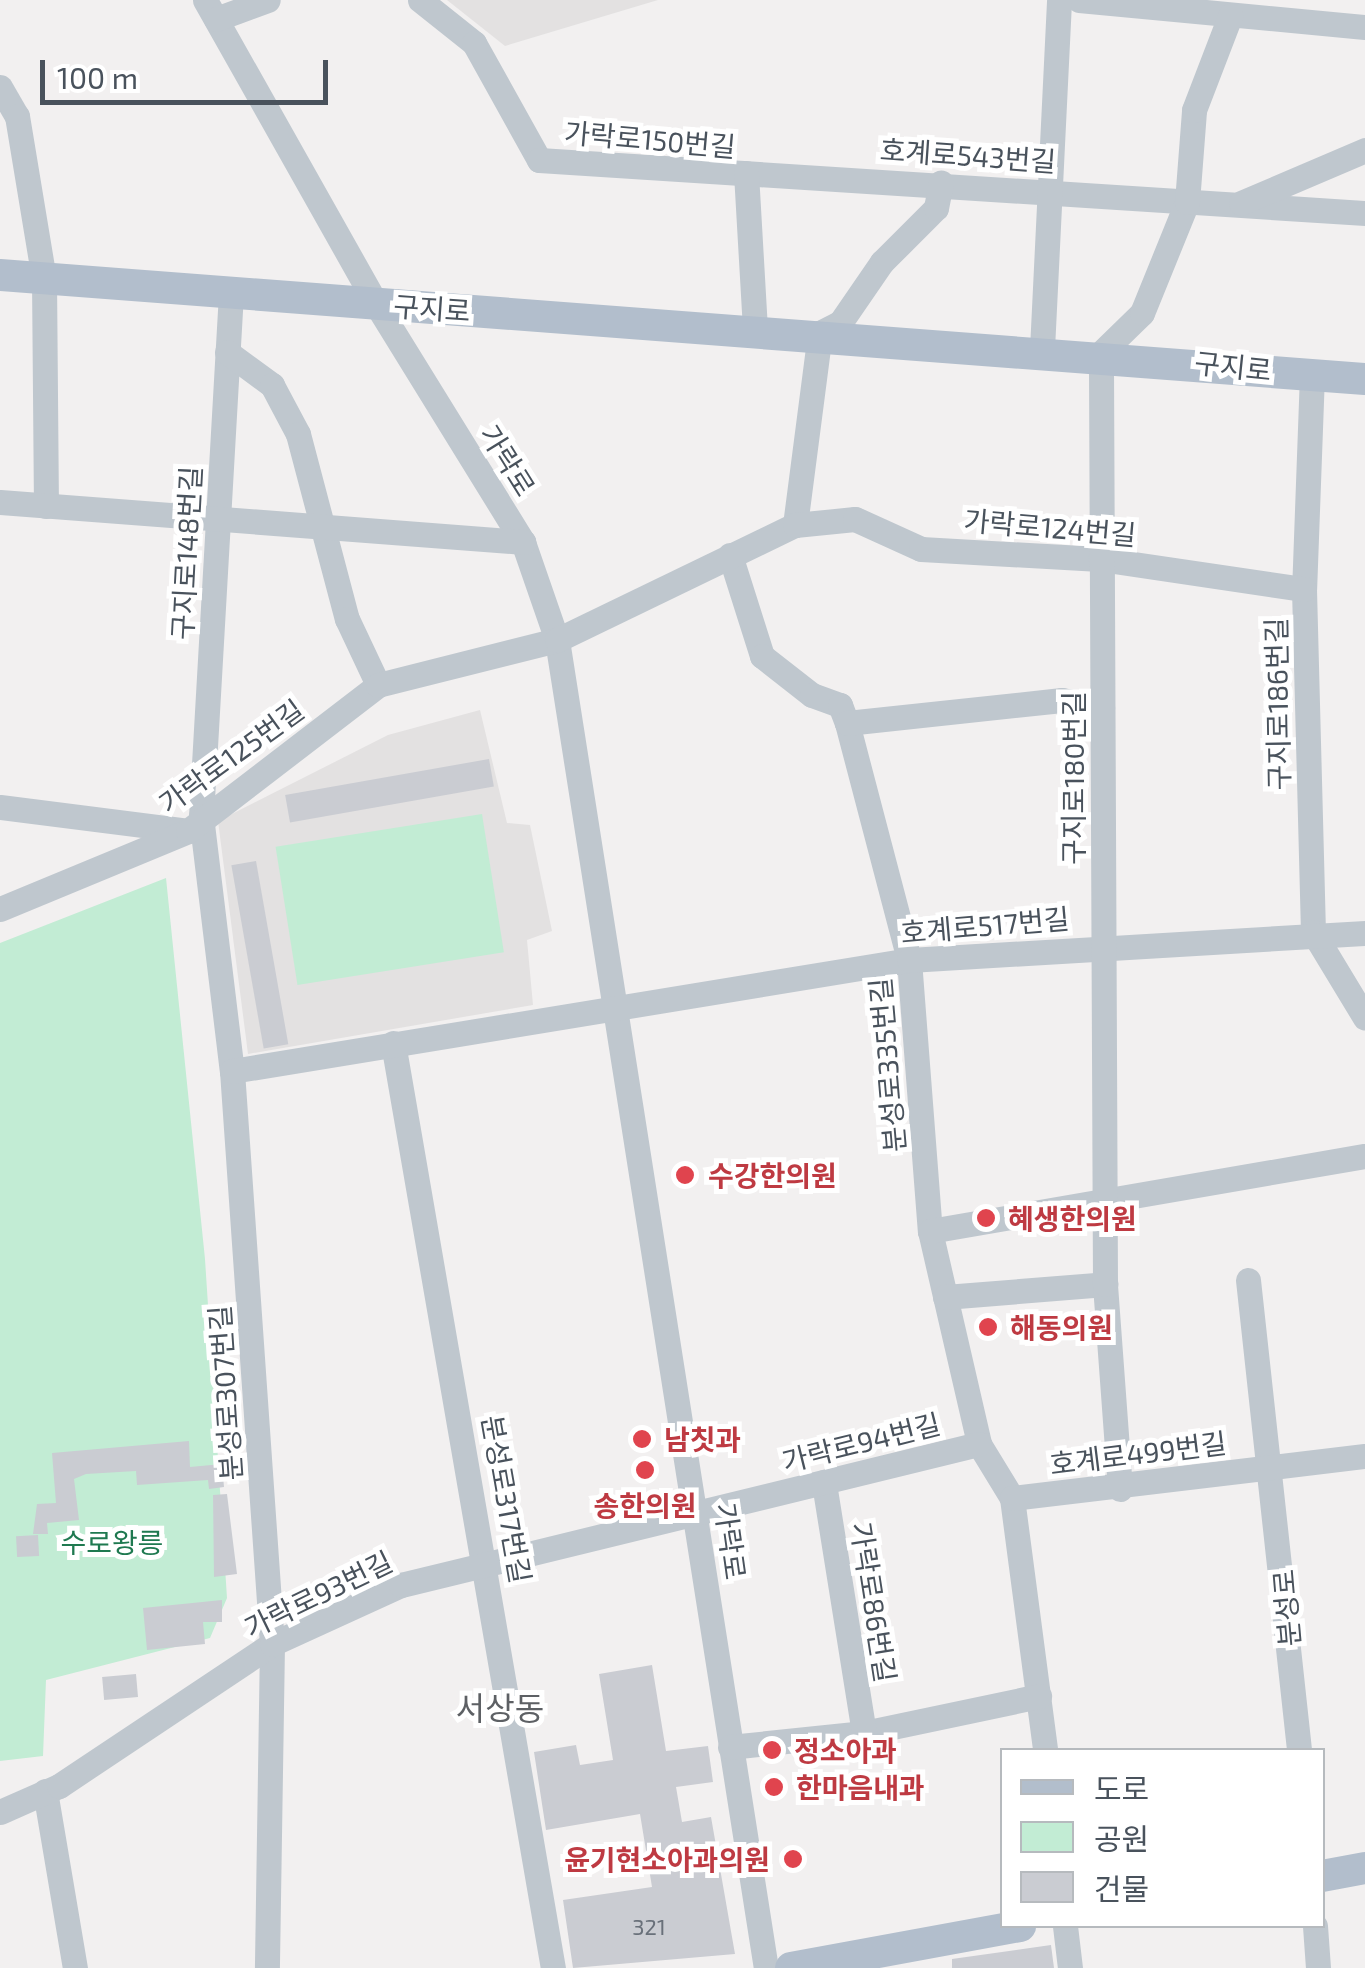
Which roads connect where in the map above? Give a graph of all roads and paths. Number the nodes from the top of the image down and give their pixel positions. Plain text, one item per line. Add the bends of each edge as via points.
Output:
1 (268, 0) edge
2 (420, 0) edge
3 (1059, 0) edge
4 (1079, 0) edge
5 (210, 9) edge
6 (1230, 16) junction
7 (1365, 28) edge
8 (0, 87) edge
9 (1365, 150) edge
10 (746, 173) junction
11 (940, 182) junction
12 (1055, 192) junction
13 (1186, 202) junction
14 (1237, 206) junction
15 (1365, 213) edge
16 (0, 275) edge
17 (44, 279) junction
18 (230, 293) junction
19 (376, 304) junction
20 (754, 330) junction
21 (820, 333) junction
22 (1042, 349) junction
23 (227, 352) junction
24 (1102, 353) junction
25 (1312, 374) junction
26 (1365, 379) edge
27 (0, 502) edge
28 (46, 506) junction
29 (218, 519) junction
30 (795, 525) junction
31 (325, 527) junction
32 (524, 542) junction
33 (730, 555) junction
34 (1100, 558) junction
35 (1304, 590) junction
36 (557, 640) junction
37 (378, 684) junction
38 (1102, 708) junction
39 (847, 723) junction
40 (0, 807) edge
41 (194, 823) junction
42 (0, 909) edge
43 (1313, 932) junction
44 (1365, 933) edge
45 (1104, 945) junction
46 (909, 960) junction
47 (613, 1004) junction
48 (1365, 1018) edge
49 (393, 1043) junction
50 (232, 1071) junction
51 (1365, 1156) edge
52 (1108, 1203) junction
53 (930, 1230) junction
54 (1248, 1280) dead end
55 (1104, 1284) junction
56 (945, 1297) junction
57 (980, 1444) junction
58 (1365, 1456) edge
59 (1272, 1466) junction
60 (824, 1482) junction
61 (1120, 1489) junction
62 (1012, 1498) junction
63 (697, 1513) junction
64 (489, 1562) junction
65 (272, 1644) junction
66 (1039, 1696) junction
67 (864, 1732) junction
68 (730, 1746) junction
69 (1045, 1748) edge
70 (1299, 1748) edge
71 (46, 1790) junction
72 (0, 1812) edge
73 (1365, 1868) edge
74 (1325, 1875) edge
75 (1009, 1928) edge
76 (1065, 1928) edge
77 (1314, 1928) edge
78 (76, 1968) edge
79 (267, 1968) edge
80 (553, 1968) edge
81 (766, 1968) edge
82 (791, 1968) edge
83 (1070, 1968) edge
84 (1318, 1968) edge

1 - 5 street
2 - 10 street, 가락로150번길 via 474,43 538,160
3 - 12 street
4 - 6 street
5 - 19 street, 가락로
6 - 7 street
6 - 13 street via 1194,110
8 - 17 street via 17,116
9 - 14 street, 호계로543번길
10 - 11 street, 호계로543번길
10 - 20 street, 가락로150번길
11 - 12 street, 호계로543번길
11 - 21 street via 936,208 882,262 840,322
12 - 13 street, 호계로543번길
12 - 22 street
13 - 14 street, 호계로543번길
13 - 24 street via 1142,313
14 - 15 street, 호계로543번길
16 - 17 main road, 구지로
17 - 18 main road, 구지로
17 - 28 street
18 - 19 main road, 구지로
18 - 23 street, 구지로148번길
19 - 20 main road, 구지로
19 - 32 street, 가락로
20 - 21 main road, 구지로
21 - 22 main road, 구지로
21 - 30 street
22 - 24 main road, 구지로
23 - 29 street, 구지로148번길
23 - 31 street via 272,385 298,434
24 - 25 main road, 구지로
24 - 34 street, 구지로180번길
25 - 26 main road, 구지로
25 - 35 street, 구지로186번길
27 - 28 street
28 - 29 street
29 - 31 street
29 - 41 street, 구지로148번길
30 - 33 street, 가락로124번길
30 - 34 street, 가락로124번길 via 854,519 921,549
31 - 32 street
31 - 37 street via 347,619
32 - 36 street, 가락로
33 - 36 street, 가락로124번길
33 - 39 street via 762,656 812,695 840,705
34 - 35 street, 가락로124번길
34 - 38 street, 구지로180번길
35 - 43 street, 구지로186번길
36 - 37 street, 가락로125번길
36 - 47 street, 가락로
37 - 41 street, 가락로125번길
38 - 39 street via 1062,700
38 - 45 street, 구지로180번길
39 - 46 street, 분성로335번길
40 - 41 street
41 - 42 street, 가락로125번길
41 - 50 street, 분성로307번길
43 - 44 street, 호계로517번길
43 - 45 street, 호계로517번길
43 - 48 street, 구지로186번길
45 - 46 street, 호계로517번길
45 - 52 street, 구지로180번길
46 - 47 street, 호계로517번길
46 - 53 street, 분성로335번길
47 - 49 street
47 - 63 street, 가락로
49 - 50 street
49 - 64 street, 분성로317번길
50 - 65 street, 분성로307번길
51 - 52 street
52 - 53 street
52 - 55 street, 구지로180번길
53 - 56 street, 분성로335번길
54 - 59 street
55 - 56 street
55 - 61 street, 구지로180번길
56 - 57 street, 분성로335번길
57 - 60 street, 가락로94번길
57 - 62 street, 분성로335번길
58 - 59 street, 호계로499번길
59 - 61 street, 호계로499번길
59 - 70 street, 분성로
60 - 63 street, 가락로94번길
60 - 67 street, 가락로86번길
61 - 62 street, 호계로499번길
62 - 66 street, 분성로335번길
63 - 64 street, 가락로93번길
63 - 68 street, 가락로
64 - 65 street, 가락로93번길 via 401,1584
64 - 80 street, 분성로317번길
65 - 71 street, 가락로93번길
65 - 79 street, 분성로307번길
66 - 67 street
66 - 69 street, 분성로335번길
67 - 68 street
68 - 81 street, 가락로
71 - 72 street, 가락로93번길
71 - 78 street
73 - 74 main road
75 - 82 main road
76 - 83 street
77 - 84 street

